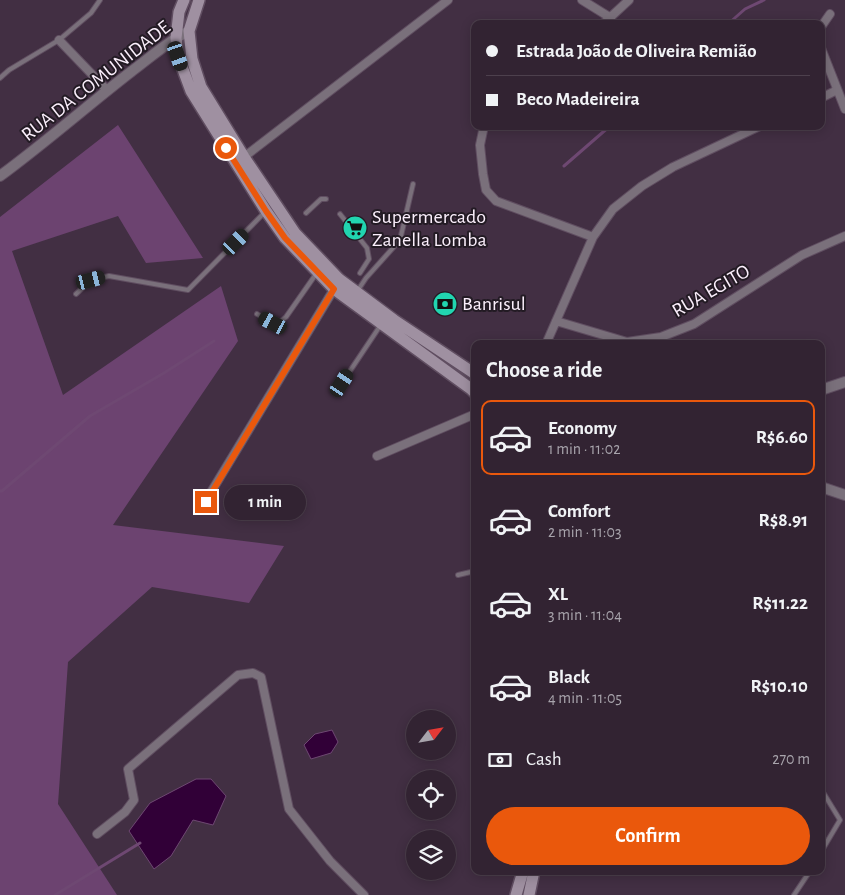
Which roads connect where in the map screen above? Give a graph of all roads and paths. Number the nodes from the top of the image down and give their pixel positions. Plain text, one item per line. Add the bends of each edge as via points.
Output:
1 (100, 0) edge
2 (184, 0) edge
3 (199, 0) edge
4 (448, 0) edge
5 (582, 0) edge
6 (629, 0) edge
7 (830, 14) dead end
8 (611, 18) junction
9 (609, 20) edge
10 (825, 21) edge
11 (189, 31) junction
12 (176, 38) junction
13 (59, 40) junction
14 (825, 58) edge
15 (0, 78) edge
16 (107, 90) junction
17 (837, 90) junction
18 (825, 96) edge
19 (845, 109) edge
20 (483, 130) edge
21 (752, 130) edge
22 (244, 157) junction
23 (0, 176) edge
24 (412, 184) dead end
25 (326, 199) dead end
26 (266, 211) junction
27 (306, 213) dead end
28 (340, 214) dead end
29 (845, 236) edge
30 (593, 237) junction
31 (317, 272) junction
32 (360, 273) dead end
33 (334, 289) junction
34 (356, 292) junction
35 (76, 294) dead end
36 (257, 314) dead end
37 (556, 321) junction
38 (381, 324) junction
39 (548, 340) edge
40 (620, 340) edge
41 (641, 340) edge
42 (471, 371) edge
43 (845, 382) edge
44 (342, 383) dead end
45 (471, 388) edge
46 (825, 389) edge
47 (471, 416) edge
48 (377, 456) dead end
49 (825, 488) edge
50 (845, 495) edge
51 (206, 502) dead end
52 (471, 572) edge
53 (458, 575) dead end
54 (825, 796) edge
55 (97, 834) dead end
56 (825, 845) edge
57 (522, 875) edge
58 (533, 875) edge
59 (807, 875) edge
60 (364, 895) edge
61 (516, 895) edge
62 (529, 895) edge
63 (794, 895) edge

1 - 13 lane
2 - 12 main road
3 - 11 main road
4 - 22 street
5 - 8 street
6 - 8 street
7 - 10 street
8 - 9 street
11 - 12 street, RUA DA COMUNIDADE
11 - 22 main road via 192,60 201,87
12 - 16 street, RUA DA COMUNIDADE
12 - 26 main road via 178,56 191,91
13 - 15 lane
13 - 16 street
14 - 17 street
16 - 23 street, RUA DA COMUNIDADE
17 - 18 street
17 - 19 street
20 - 30 street via 480,145 483,174 486,190 496,201
21 - 30 street via 673,167 642,186 613,209
22 - 34 main road via 295,233
24 - 34 lane via 400,240
25 - 27 lane via 321,199
26 - 31 main road via 285,238
26 - 35 lane via 188,290 109,276 91,280
28 - 32 lane via 367,248 369,259
29 - 41 street, RUA EGITO via 802,255 694,324 661,337
30 - 37 street
31 - 33 main road
31 - 36 lane via 281,321 273,323
33 - 38 main road
33 - 51 street
34 - 42 main road
37 - 39 street
37 - 40 street, RUA EGITO
38 - 44 lane
38 - 45 main road
43 - 46 street
47 - 48 street
49 - 50 street
52 - 53 lane
54 - 56 lane via 840,820
55 - 60 street via 125,812 134,800 128,769 238,675 253,673 261,677 289,809 330,861
57 - 61 main road
58 - 62 main road
59 - 63 lane

